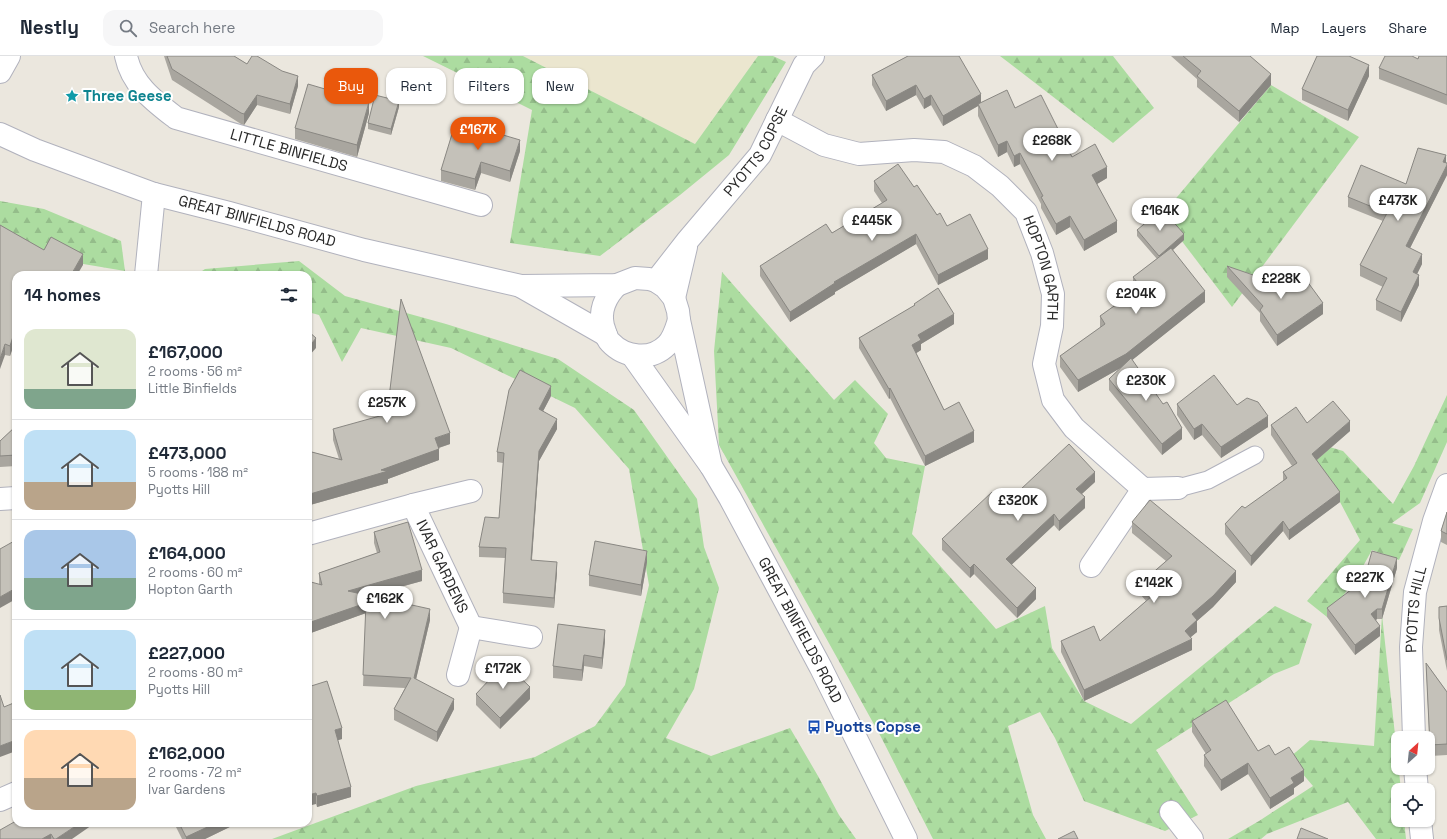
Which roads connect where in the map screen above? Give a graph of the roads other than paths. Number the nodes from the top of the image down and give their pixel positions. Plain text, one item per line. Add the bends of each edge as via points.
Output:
1 (9, 56) edge
2 (126, 56) edge
3 (813, 56) edge
4 (0, 72) edge
5 (777, 120) junction
6 (0, 134) edge
7 (154, 194) junction
8 (481, 204) dead end
9 (688, 240) junction
10 (146, 271) edge
11 (656, 282) junction
12 (618, 285) junction
13 (521, 286) junction
14 (674, 298) junction
15 (679, 320) junction
16 (606, 335) junction
17 (632, 355) junction
18 (1255, 454) dead end
19 (712, 466) junction
20 (1447, 485) edge
21 (1178, 488) joint
22 (1143, 490) junction
23 (471, 491) dead end
24 (0, 498) edge
25 (12, 498) edge
26 (412, 505) junction
27 (312, 533) edge
28 (1091, 566) dead end
29 (471, 628) junction
30 (531, 637) dead end
31 (458, 676) dead end
32 (1414, 731) edge
33 (12, 795) edge
34 (0, 800) edge
35 (1171, 812) dead end
36 (1421, 827) edge
37 (906, 839) edge
38 (1192, 839) edge
39 (1422, 839) edge

1 - 4 street
2 - 8 street, LITTLE BINFIELDS via 136,82 152,100 176,118
3 - 5 street, PYOTTS COPSE via 804,65
5 - 9 street, PYOTTS COPSE via 760,155
5 - 22 street, HOPTON GARTH via 824,144 859,154 914,150 944,152 974,166 1000,186 1026,212 1042,254 1053,294 1052,326 1044,364 1053,400 1074,428
6 - 7 street, GREAT BINFIELDS ROAD via 35,150
7 - 10 street
7 - 13 street, GREAT BINFIELDS ROAD via 364,250
9 - 11 street, PYOTTS COPSE
9 - 14 street, PYOTTS COPSE
11 - 12 street, GREAT BINFIELDS ROAD via 636,278
11 - 14 street, GREAT BINFIELDS ROAD via 665,287
12 - 13 street, GREAT BINFIELDS ROAD
12 - 16 street, GREAT BINFIELDS ROAD via 603,304 601,318
13 - 16 street, GREAT BINFIELDS ROAD
14 - 15 street, GREAT BINFIELDS ROAD
15 - 17 street via 676,333 658,352 644,356
15 - 19 street, GREAT BINFIELDS ROAD
16 - 17 street, GREAT BINFIELDS ROAD via 609,342
17 - 19 street, GREAT BINFIELDS ROAD
18 - 21 lane via 1208,480
19 - 37 street, GREAT BINFIELDS ROAD via 821,668
20 - 32 street, PYOTTS HILL via 1434,521 1415,592 1411,647
21 - 22 street
22 - 28 street
23 - 26 street, IVAR GARDENS
24 - 25 street
26 - 27 street, IVAR GARDENS
26 - 29 street, IVAR GARDENS
29 - 30 street, IVAR GARDENS
29 - 31 street, IVAR GARDENS
33 - 34 street
35 - 38 street
36 - 39 street

